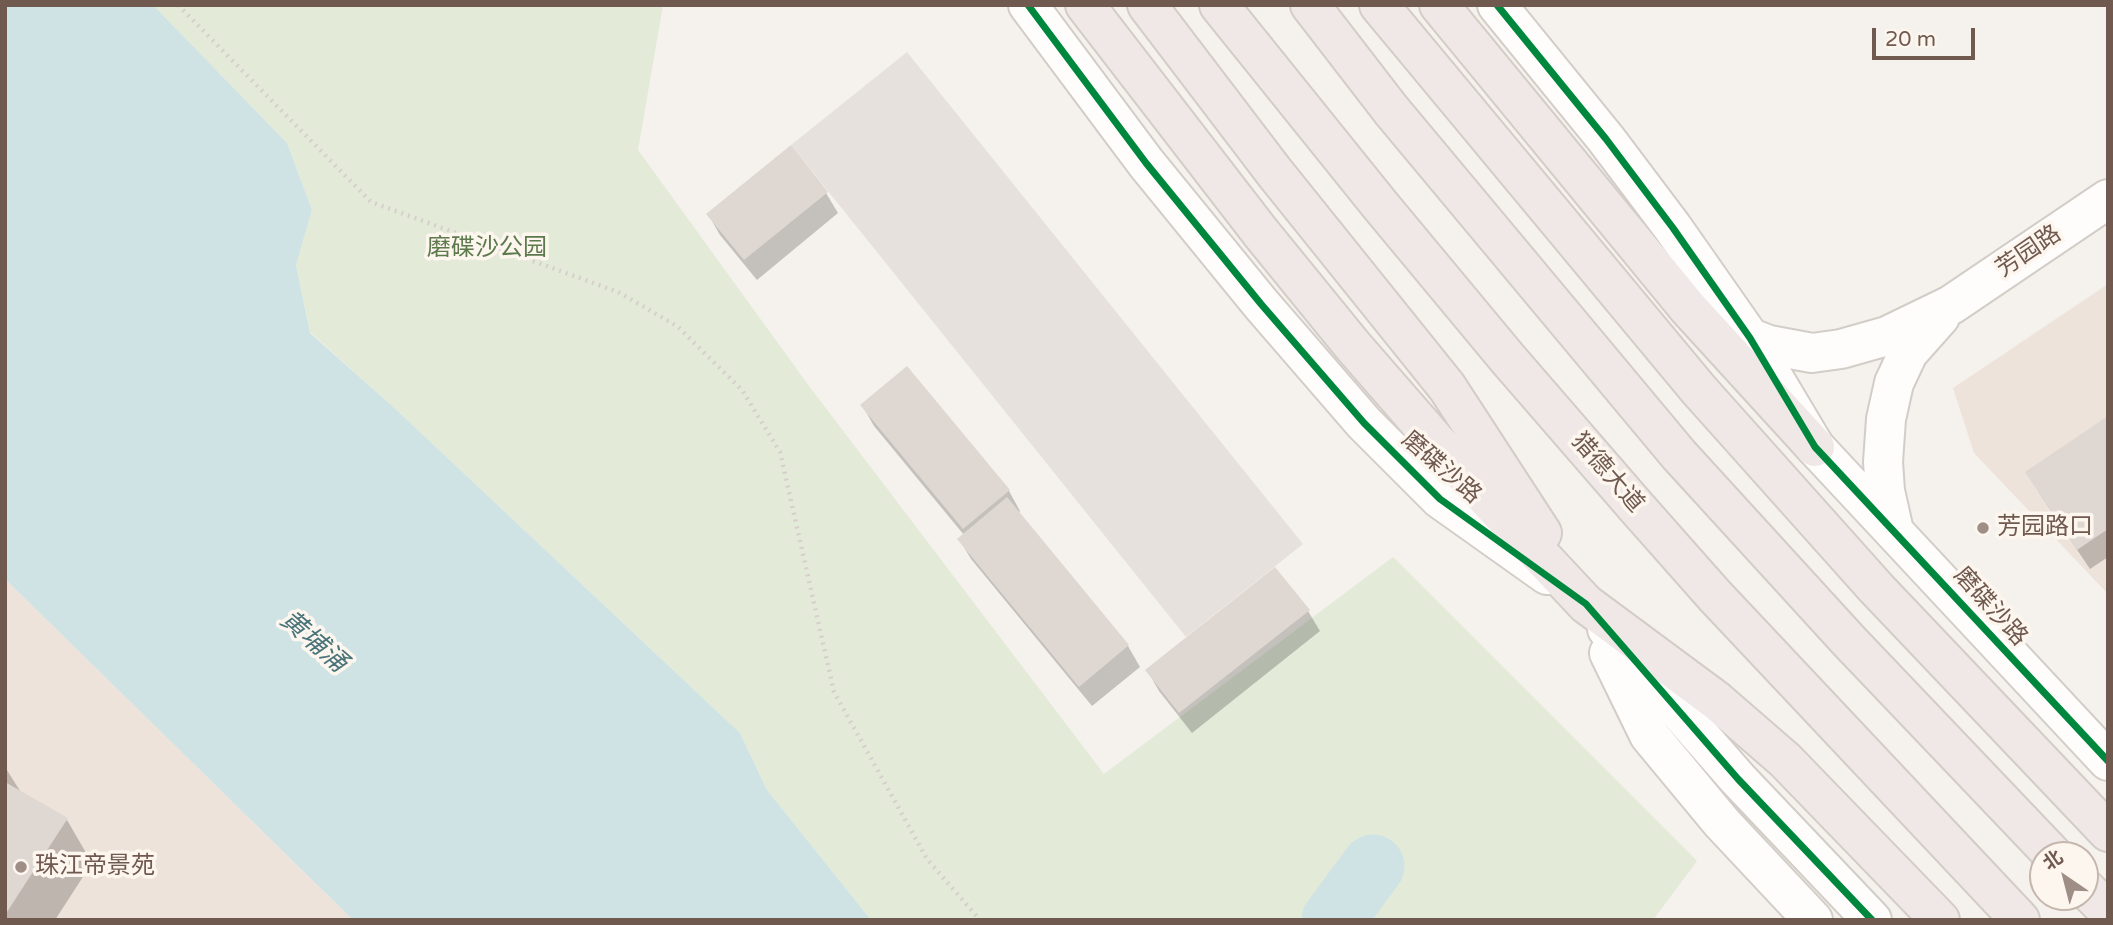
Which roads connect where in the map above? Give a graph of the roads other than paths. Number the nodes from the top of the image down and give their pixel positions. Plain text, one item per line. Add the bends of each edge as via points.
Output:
1 (1028, 5) edge
2 (1084, 5) edge
3 (1147, 5) edge
4 (1219, 5) edge
5 (1310, 5) edge
6 (1379, 5) edge
7 (1439, 5) edge
8 (1497, 5) edge
9 (2108, 198) edge
10 (1951, 305) junction
11 (1688, 308) junction
12 (1750, 338) junction
13 (1815, 447) junction
14 (1894, 531) junction
15 (1586, 604) junction
16 (2108, 761) edge
17 (2108, 832) edge
18 (2040, 841) edge
19 (1813, 920) edge
20 (1871, 920) edge
21 (1940, 920) edge
22 (2020, 920) edge

1 - 15 street, 磨碟沙路 via 1146,163 1364,423 1440,499
2 - 15 highway via 1353,346
3 - 15 highway via 1447,387
4 - 22 highway, 猎德大道 via 1482,328 1647,519
5 - 18 highway via 1435,163 1679,455
6 - 17 highway via 1699,390 1981,700
7 - 11 highway
8 - 12 street, 磨碟沙路 via 1606,139
9 - 10 street, 芳园路
10 - 12 street via 1887,336 1841,349 1812,353
10 - 14 street via 1908,352 1894,383 1883,462
11 - 12 street
11 - 13 highway
12 - 13 street, 磨碟沙路
13 - 14 street, 磨碟沙路
14 - 16 street, 磨碟沙路
15 - 19 street via 1649,735 1722,823
15 - 20 street, 磨碟沙路 via 1713,751
15 - 21 highway via 1717,701 1785,760

